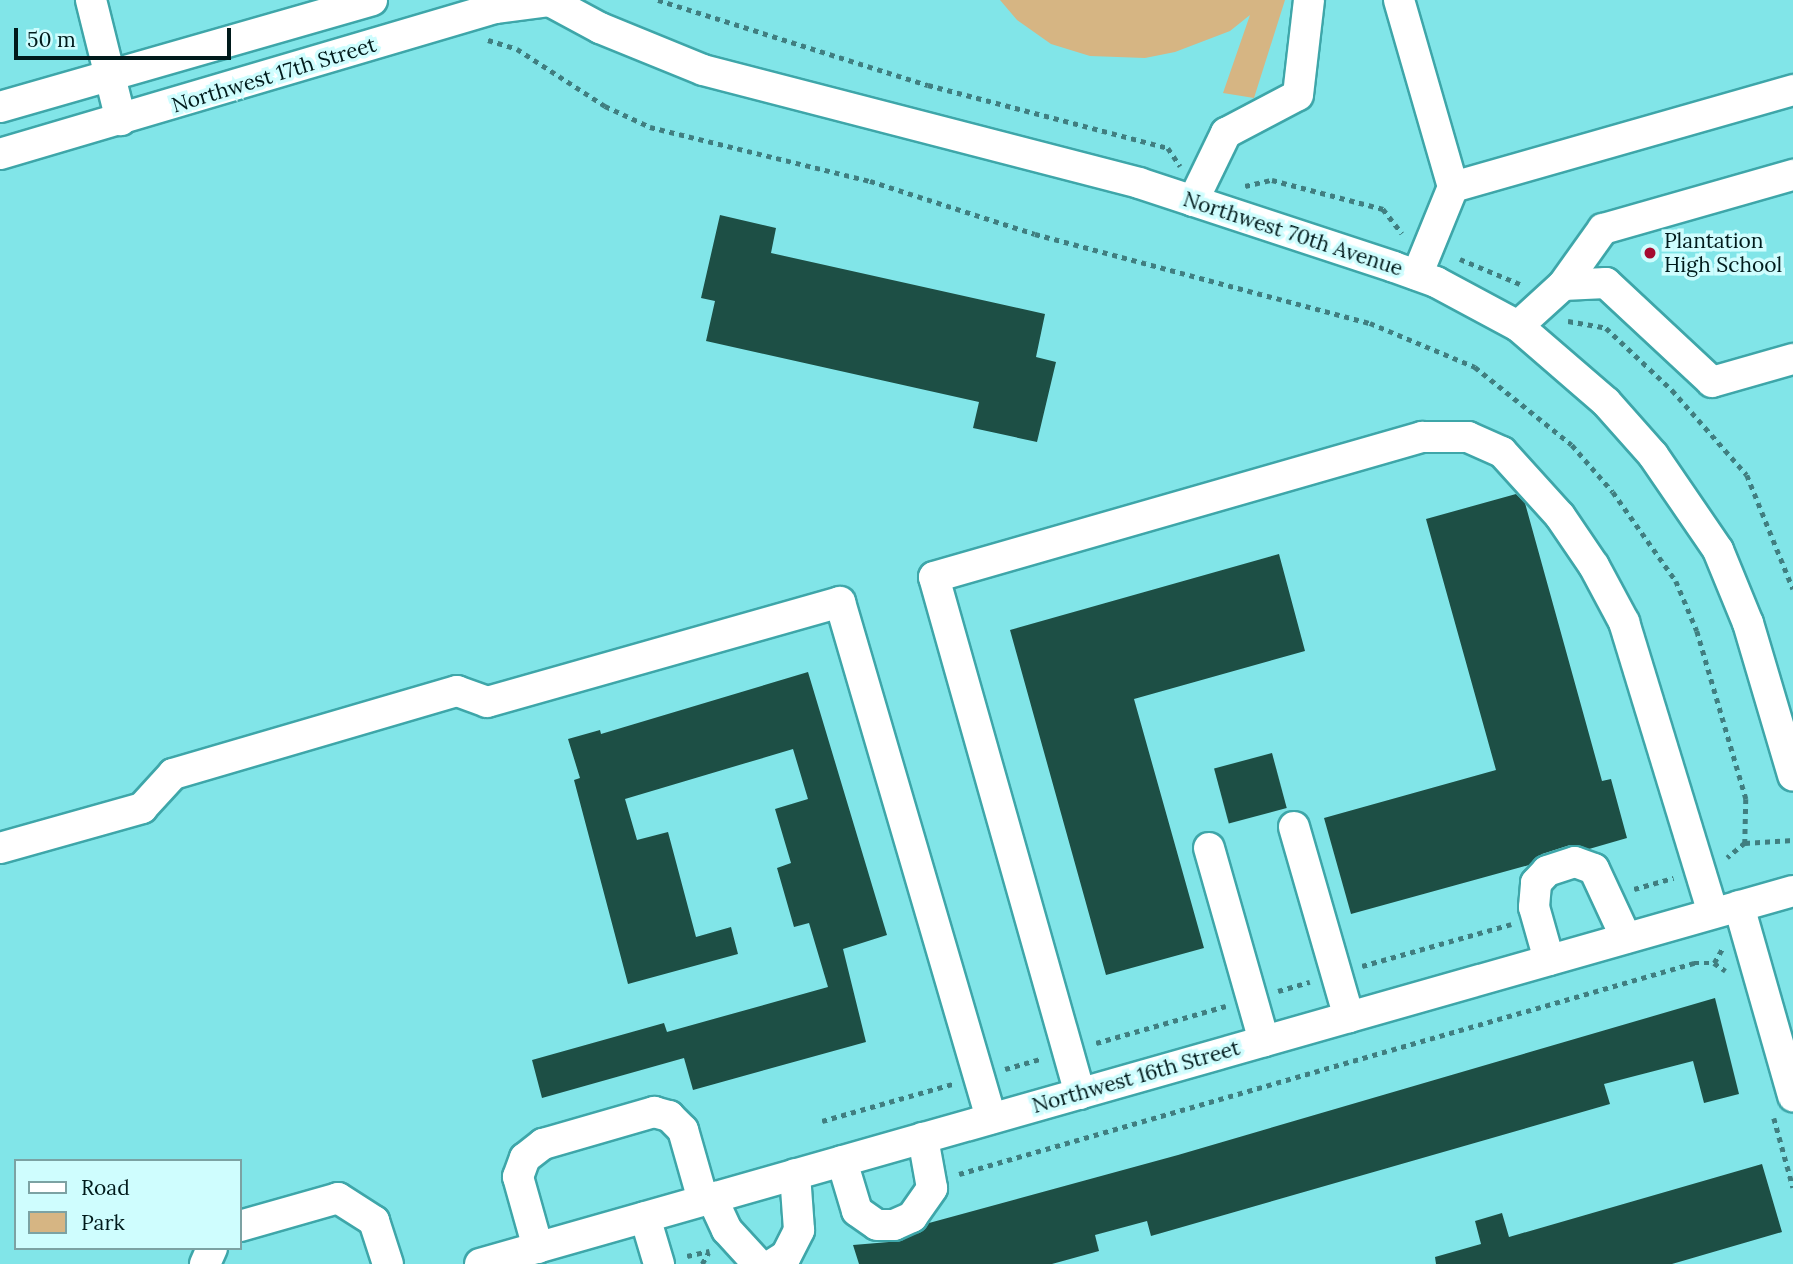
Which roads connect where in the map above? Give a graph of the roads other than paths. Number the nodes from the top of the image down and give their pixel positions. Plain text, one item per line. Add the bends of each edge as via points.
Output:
1 (91, 0) edge
2 (372, 0) edge
3 (548, 0) edge
4 (1309, 0) edge
5 (1399, 0) edge
6 (110, 78) junction
7 (1793, 90) edge
8 (0, 107) edge
9 (121, 120) junction
10 (0, 154) edge
11 (1793, 175) edge
12 (1453, 187) junction
13 (1193, 201) junction
14 (1417, 275) junction
15 (1563, 285) junction
16 (1518, 326) junction
17 (1793, 359) edge
18 (1793, 775) edge
19 (1294, 827) dead end
20 (0, 848) edge
21 (1209, 848) dead end
22 (1793, 891) edge
23 (1726, 910) junction
24 (1626, 938) junction
25 (1549, 960) junction
26 (1349, 1017) junction
27 (1264, 1041) junction
28 (1080, 1094) junction
29 (1793, 1097) edge
30 (991, 1118) junction
31 (923, 1138) junction
32 (842, 1161) junction
33 (795, 1174) junction
34 (707, 1199) junction
35 (645, 1217) junction
36 (242, 1225) edge
37 (538, 1248) junction
38 (387, 1264) edge
39 (480, 1264) edge
40 (659, 1264) edge
41 (758, 1264) edge
42 (773, 1264) edge

1 - 6 street
2 - 6 street, Northwest 17th Street
3 - 9 street, Northwest 17th Street via 465,17
3 - 13 street, Northwest 70th Avenue via 703,70
4 - 13 street via 1298,95 1226,133
5 - 12 street
6 - 8 street, Northwest 17th Street
6 - 9 street
7 - 12 street
9 - 10 street, Northwest 17th Street
11 - 15 street via 1603,229
12 - 14 street
13 - 14 street, Northwest 70th Avenue
14 - 16 street, Northwest 70th Avenue
15 - 16 street
15 - 17 street via 1606,283 1712,382
16 - 18 street, Northwest 70th Avenue via 1606,402 1653,455 1712,540 1748,624
19 - 26 street
20 - 30 street via 142,808 173,774 457,691 487,702 840,602
21 - 27 street
22 - 23 street, Northwest 16th Street
23 - 24 street, Northwest 16th Street
23 - 28 street via 1700,870 1624,622 1594,566 1502,452 1468,437 1422,437 934,577
23 - 29 street
24 - 25 street, Northwest 16th Street
24 - 25 street via 1594,869 1575,862 1547,871 1536,883 1536,917
25 - 26 street, Northwest 16th Street
26 - 27 street, Northwest 16th Street
27 - 28 street, Northwest 16th Street
28 - 30 street, Northwest 16th Street
30 - 31 street, Northwest 16th Street
31 - 32 street, Northwest 16th Street
31 - 32 street via 932,1181 924,1203 912,1217 894,1225 877,1225 856,1211
32 - 33 street, Northwest 16th Street
33 - 34 street, Northwest 16th Street
33 - 42 street via 799,1230 786,1256
34 - 35 street, Northwest 16th Street
34 - 37 street via 682,1130 669,1116 654,1112 543,1144 525,1158 518,1177
34 - 41 street
35 - 37 street, Northwest 16th Street
35 - 40 street
36 - 38 street via 338,1198 374,1221
37 - 39 street, Northwest 16th Street

